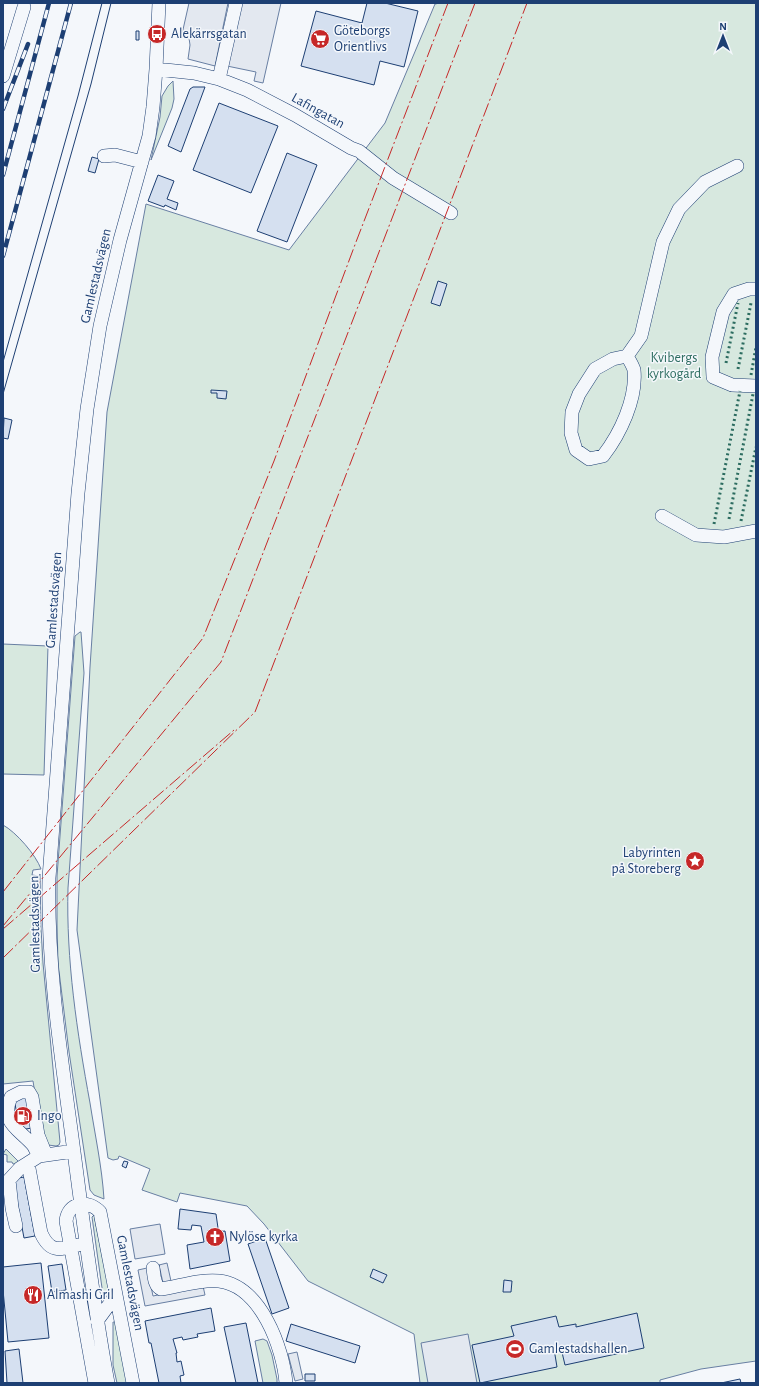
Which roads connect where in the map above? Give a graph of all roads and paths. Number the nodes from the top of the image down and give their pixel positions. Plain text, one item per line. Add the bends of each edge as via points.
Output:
1 (159, 3) edge
2 (236, 3) edge
3 (24, 7) dead end
4 (156, 69) junction
5 (3, 76) edge
6 (219, 79) junction
7 (104, 156) dead end
8 (142, 162) junction
9 (737, 166) dead end
10 (451, 213) dead end
11 (756, 289) edge
12 (627, 356) junction
13 (756, 386) edge
14 (662, 516) dead end
15 (756, 531) edge
16 (74, 1151) junction
17 (38, 1158) junction
18 (81, 1204) junction
19 (16, 1226) dead end
20 (86, 1244) junction
21 (71, 1247) junction
22 (153, 1268) dead end
23 (116, 1294) junction
24 (97, 1321) junction
25 (95, 1383) edge
26 (108, 1383) edge
27 (133, 1383) edge
28 (286, 1383) edge

1 - 4 street, Gamlestadsvägen
2 - 6 street
3 - 5 street
4 - 6 street, Lafingatan via 194,73
4 - 8 street, Gamlestadsvägen via 150,129
6 - 10 street, Lafingatan via 247,90 316,127 359,152 393,178
7 - 8 street via 115,155
8 - 16 street, Gamlestadsvägen via 100,326 86,409 51,855 48,916 50,957
9 - 12 street via 705,182 679,209 663,242 641,336
11 - 13 street via 734,294 722,312 712,357 713,377 732,385
12 - 12 street via 613,359 595,369 579,394 572,412 571,433 576,450 589,459 603,456 611,447 627,415 634,385 634,369
14 - 15 street via 696,535 724,537
16 - 17 street
16 - 18 street, Gamlestadsvägen
17 - 19 street via 20,1168 10,1180
17 - 21 street via 41,1233 50,1247
18 - 20 street, Gamlestadsvägen
18 - 21 street via 69,1210 67,1215
18 - 23 street, Gamlestadsvägen via 96,1207 100,1212
20 - 21 street
20 - 24 street, Gamlestadsvägen
21 - 25 street
22 - 28 street via 156,1285 161,1289 220,1281 238,1287 249,1296 268,1322 275,1337
23 - 24 street
23 - 27 street, Gamlestadsvägen
24 - 26 street, Gamlestadsvägen

